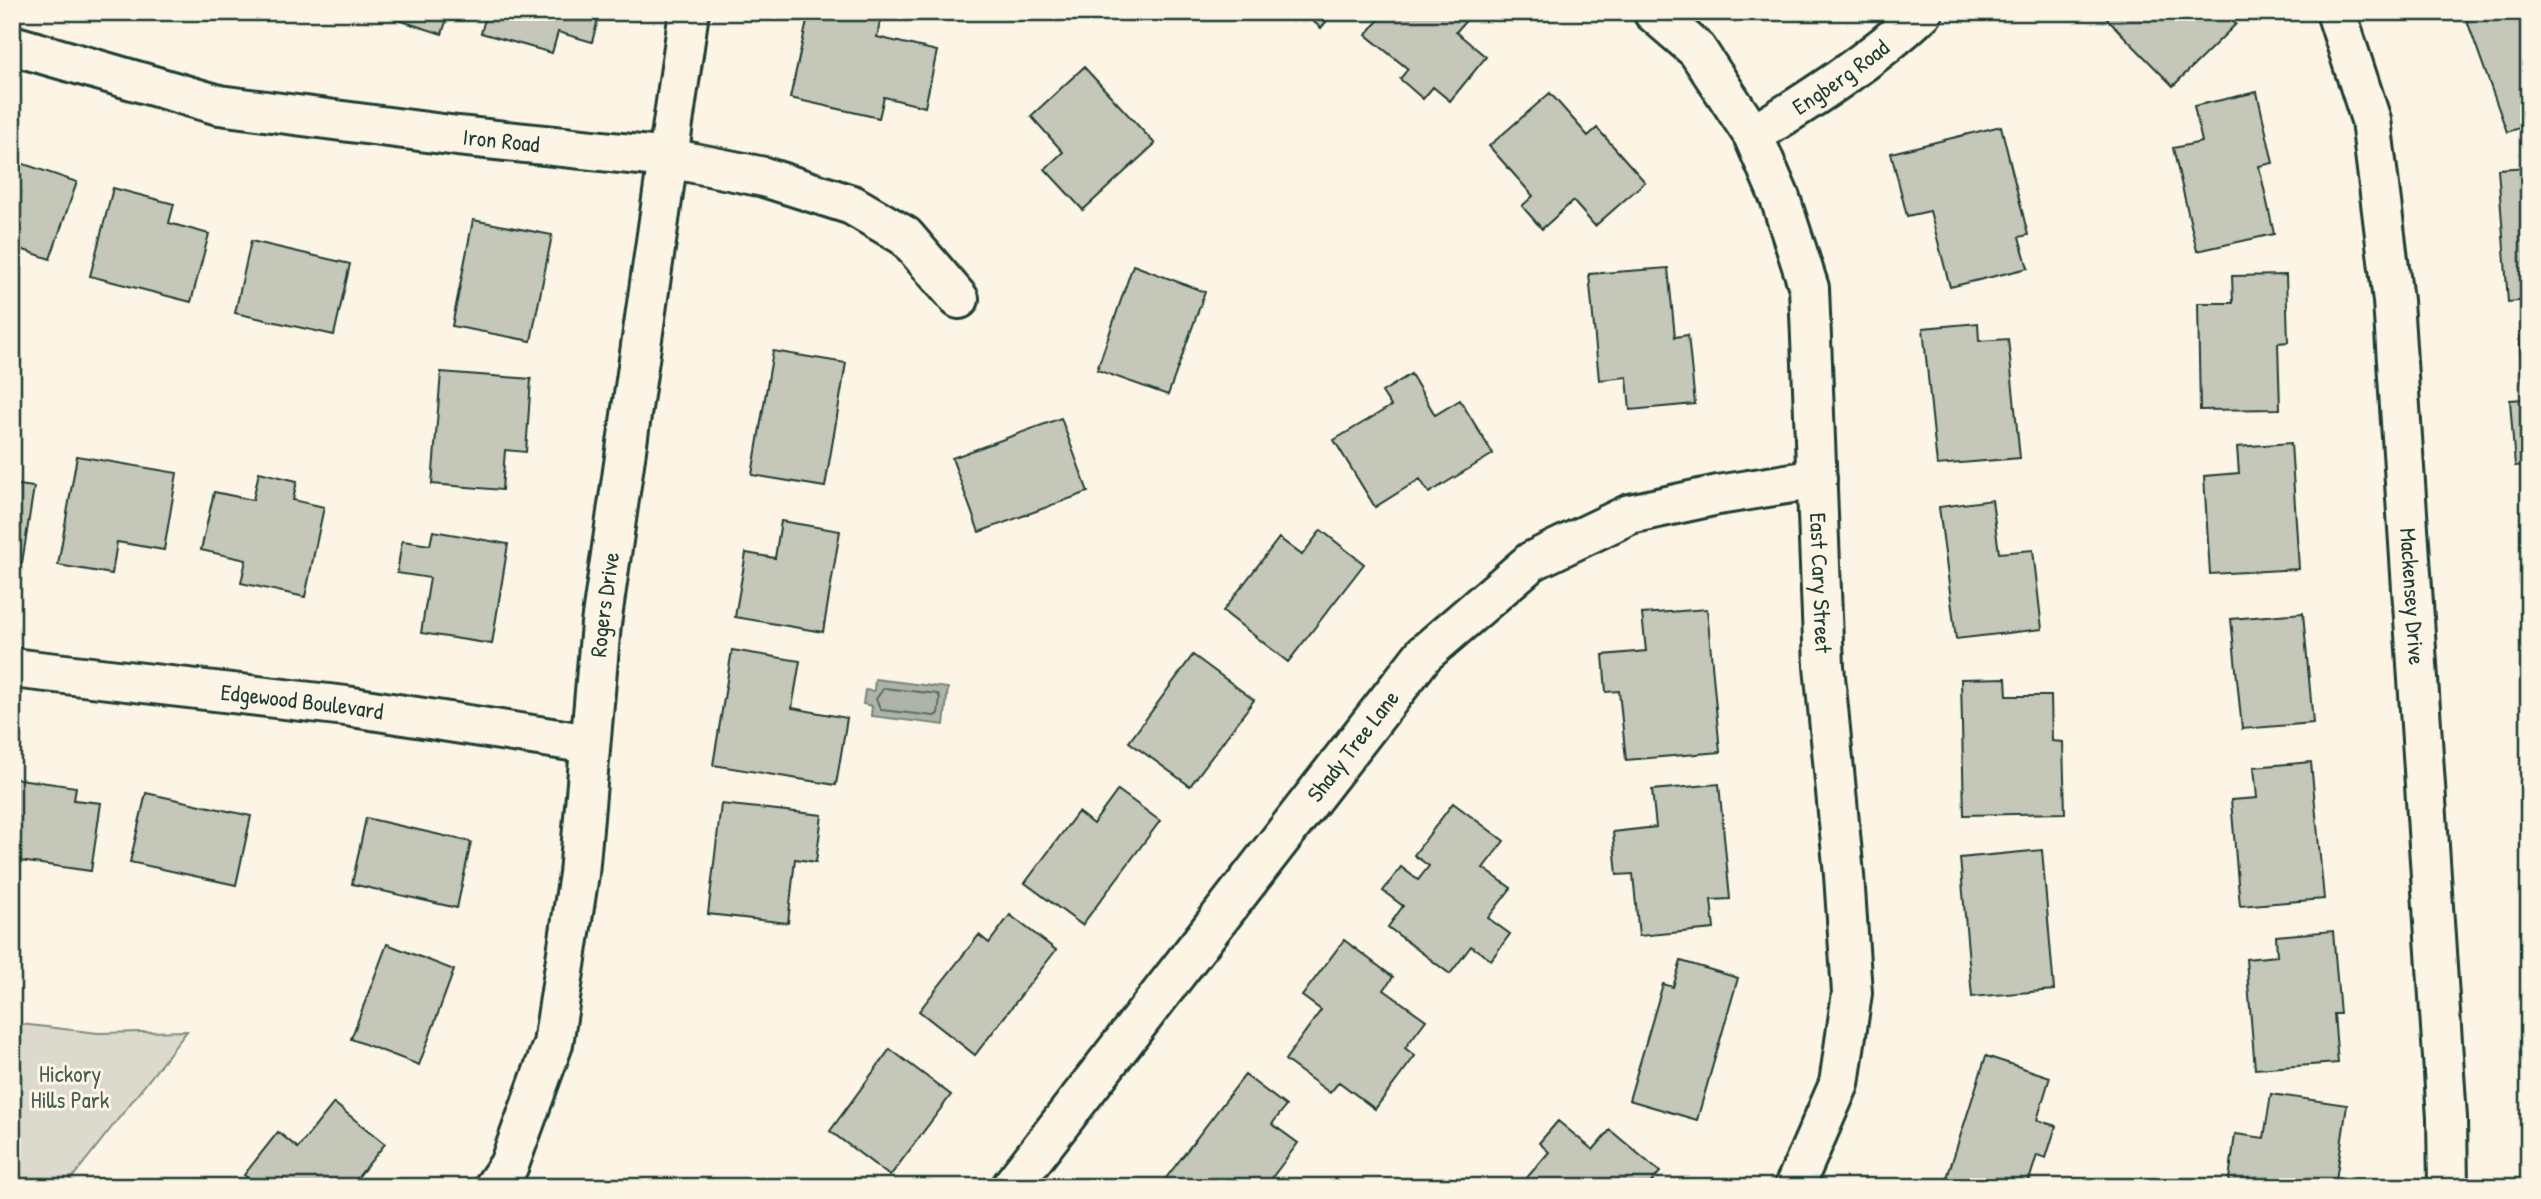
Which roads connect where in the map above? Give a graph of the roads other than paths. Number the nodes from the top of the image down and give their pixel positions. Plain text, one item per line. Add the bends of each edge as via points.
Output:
1 (689, 12) edge
2 (1653, 12) edge
3 (1923, 12) edge
4 (2336, 12) edge
5 (12, 45) edge
6 (1753, 135) junction
7 (669, 158) junction
8 (959, 299) dead end
9 (1817, 480) junction
10 (12, 668) edge
11 (590, 744) junction
12 (1797, 1186) edge
13 (494, 1187) edge
14 (1012, 1187) edge
15 (2448, 1187) edge

1 - 7 street, Rogers Drive
2 - 6 street, East Cary Street via 1697,50
3 - 6 street, Engberg Road via 1842,80
4 - 15 street, Mackensey Drive via 2371,120 2393,301
5 - 7 street, Iron Road via 219,105
6 - 9 street, East Cary Street via 1780,198 1808,288
7 - 8 street, Iron Road via 764,177 852,205 905,236
7 - 11 street, Rogers Drive via 601,624
9 - 12 street, East Cary Street via 1824,666 1852,993 1839,1084
9 - 14 street, Shady Tree Lane via 1630,514 1532,561 1424,654
10 - 11 street, Edgewood Boulevard via 346,706
11 - 13 street, Rogers Drive via 579,874 554,1044 509,1165

